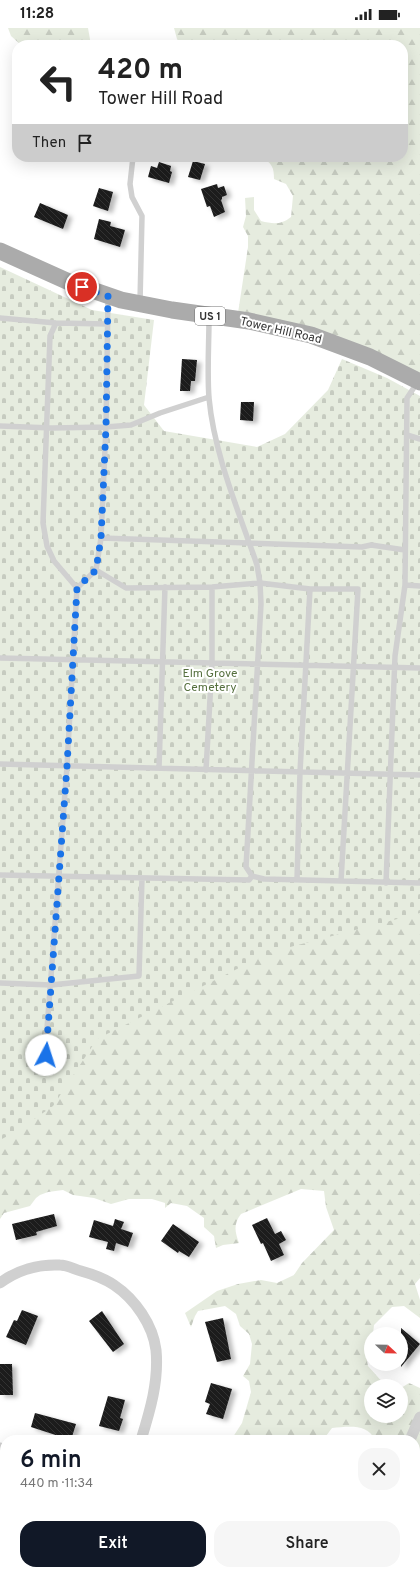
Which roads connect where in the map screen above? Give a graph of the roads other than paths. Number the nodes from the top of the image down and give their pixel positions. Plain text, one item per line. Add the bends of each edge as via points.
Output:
1 (132, 162) edge
2 (0, 251) edge
3 (108, 296) junction
4 (140, 304) junction
5 (209, 316) junction
6 (0, 318) edge
7 (56, 323) junction
8 (108, 324) junction
9 (419, 381) edge
10 (209, 398) junction
11 (0, 426) edge
12 (46, 427) junction
13 (106, 427) junction
14 (407, 435) junction
15 (420, 439) edge
16 (101, 538) junction
17 (249, 542) junction
18 (406, 550) junction
19 (96, 570) junction
20 (260, 583) junction
21 (405, 585) junction
22 (420, 586) edge
23 (165, 587) junction
24 (212, 587) junction
25 (77, 588) junction
26 (310, 589) junction
27 (0, 658) edge
28 (73, 659) junction
29 (163, 661) junction
30 (212, 663) junction
31 (258, 664) junction
32 (307, 665) junction
33 (353, 666) junction
34 (394, 667) junction
35 (420, 668) edge
36 (0, 764) edge
37 (67, 766) junction
38 (158, 768) junction
39 (206, 770) junction
40 (252, 771) junction
41 (300, 772) junction
42 (348, 773) junction
43 (390, 774) junction
44 (420, 775) edge
45 (0, 875) edge
46 (60, 876) junction
47 (252, 876) junction
48 (142, 878) junction
49 (297, 880) junction
50 (341, 881) junction
51 (386, 883) junction
52 (420, 883) edge
53 (0, 983) edge
54 (51, 985) junction
55 (46, 1055) dead end
56 (0, 1282) edge
57 (420, 1417) edge
58 (142, 1435) edge
59 (412, 1435) edge

1 - 4 lane via 130,184 132,197 142,216
2 - 3 main road, Tower Hill Road / US 1 via 69,282
3 - 4 main road, Tower Hill Road / US 1
3 - 8 lane
4 - 5 main road, Tower Hill Road / US 1
5 - 9 main road, Tower Hill Road / US 1 via 249,321 311,335
5 - 10 lane
6 - 7 lane
7 - 8 lane
7 - 12 lane via 50,336
8 - 13 lane
9 - 14 lane via 407,398
10 - 13 lane via 131,425
10 - 17 lane via 220,455
11 - 12 lane
12 - 13 lane
12 - 25 lane via 43,523 47,546 54,561
13 - 16 lane
14 - 15 lane
14 - 18 lane
16 - 17 lane
16 - 19 lane
17 - 18 lane via 362,547 371,545
17 - 20 lane
18 - 21 lane
19 - 23 lane via 126,588
19 - 25 lane
20 - 24 lane
20 - 26 lane
20 - 31 lane
21 - 22 lane
21 - 34 lane
23 - 24 lane
23 - 29 lane
24 - 30 lane
25 - 28 lane
26 - 32 lane
26 - 33 lane via 358,589
27 - 28 lane
28 - 29 lane
28 - 37 lane
29 - 30 lane
29 - 38 lane
30 - 31 lane
30 - 39 lane
31 - 32 lane
31 - 40 lane
32 - 33 lane
32 - 41 lane
33 - 34 lane
33 - 42 lane
34 - 35 lane
34 - 43 lane
36 - 37 lane
37 - 38 lane
37 - 46 lane
38 - 39 lane
39 - 40 lane
40 - 41 lane
40 - 47 lane via 246,867
41 - 42 lane
41 - 49 lane
42 - 43 lane
42 - 50 lane
43 - 44 lane
43 - 51 lane
45 - 46 lane
46 - 48 lane
46 - 54 lane
47 - 48 lane via 249,880
47 - 49 lane
48 - 54 lane via 139,976
49 - 50 lane
50 - 51 lane
51 - 52 lane
53 - 54 lane
54 - 55 lane
56 - 58 street via 36,1266 62,1265 89,1273 114,1285 133,1301 148,1324 156,1350 156,1385
57 - 59 street

